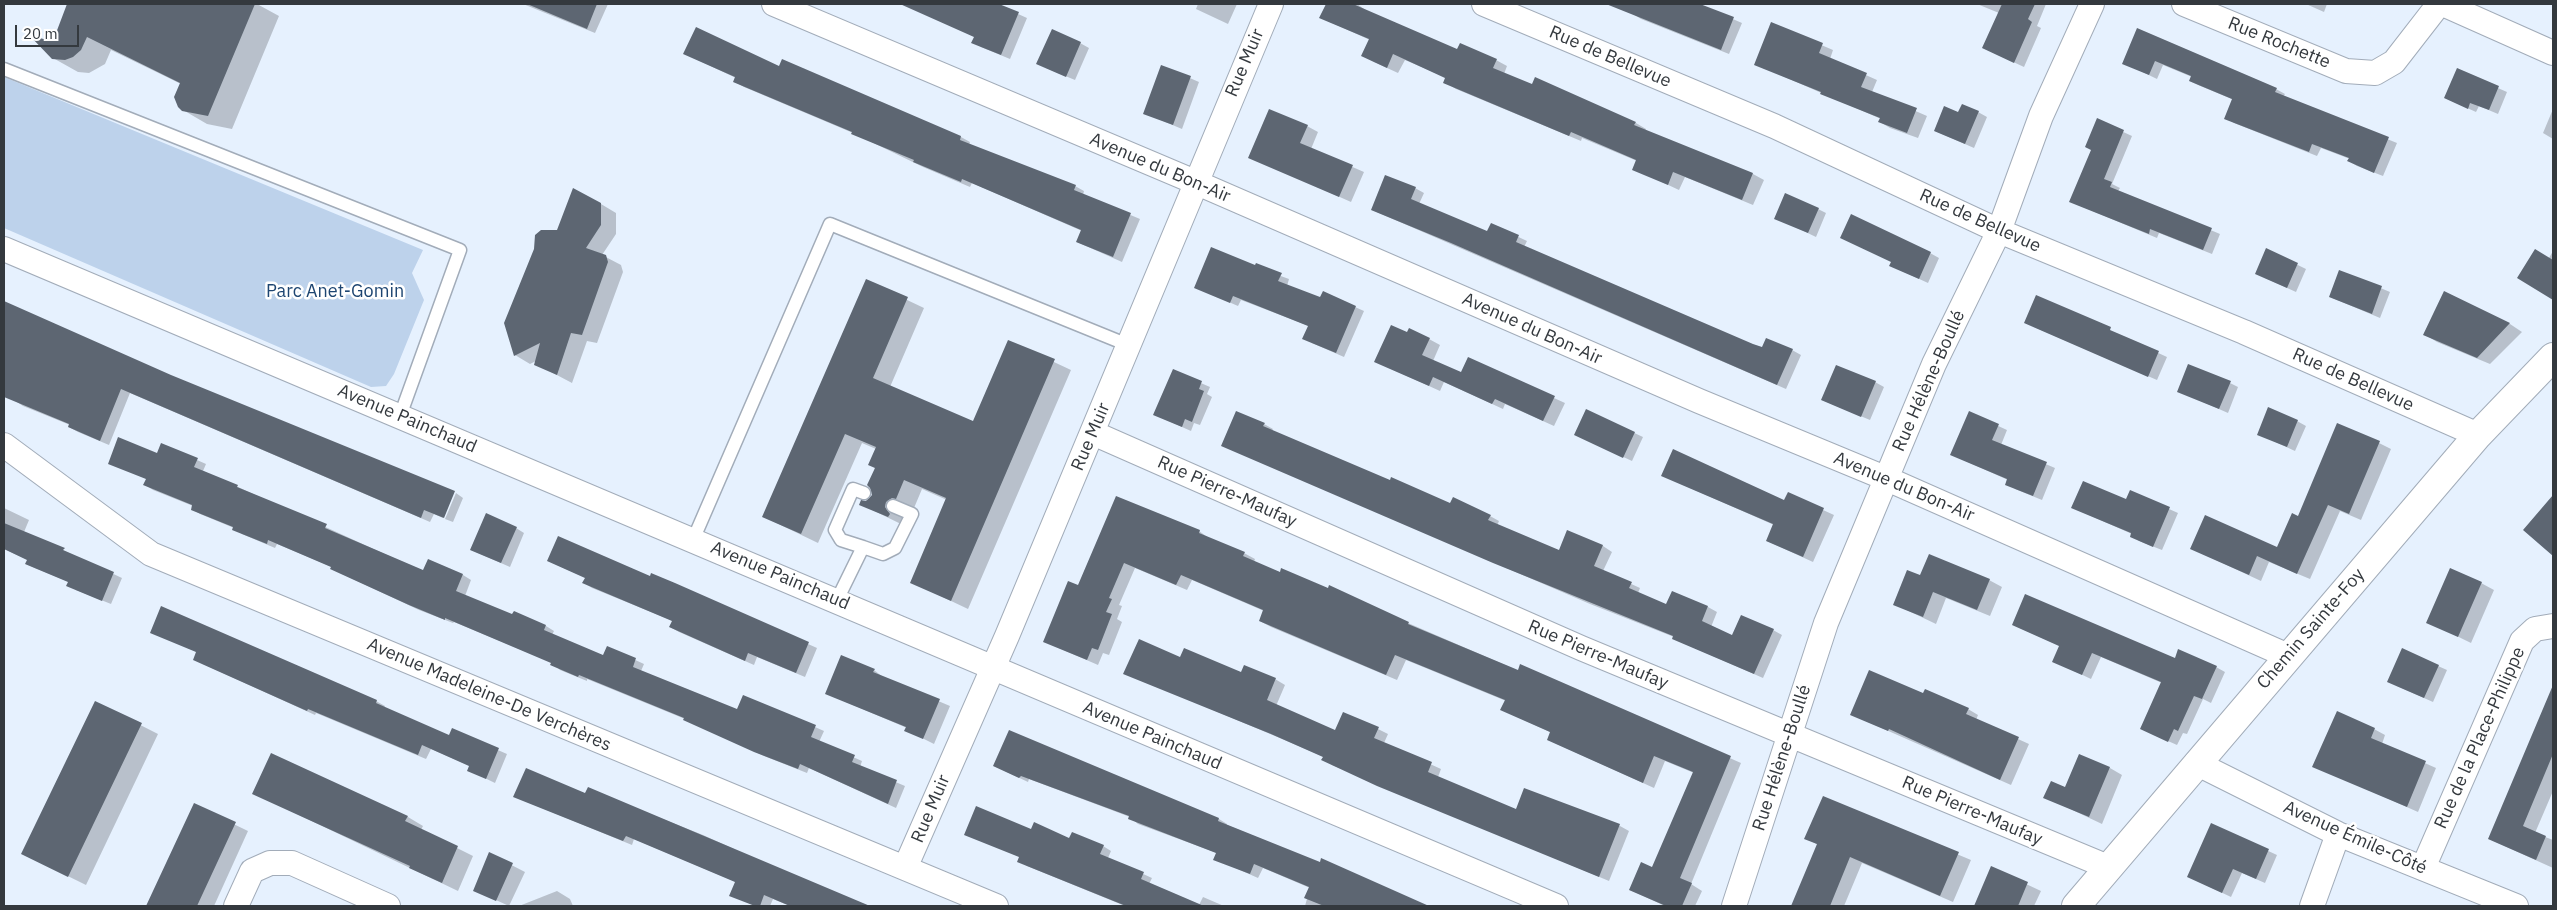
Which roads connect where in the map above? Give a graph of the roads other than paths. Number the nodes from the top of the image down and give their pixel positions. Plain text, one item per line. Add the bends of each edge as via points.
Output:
1 (774, 4) edge
2 (1270, 4) edge
3 (1484, 4) edge
4 (2092, 4) edge
5 (2184, 4) edge
6 (2439, 4) edge
7 (2443, 4) edge
8 (2553, 52) edge
9 (4, 68) edge
10 (1195, 182) junction
11 (1999, 231) junction
12 (4, 249) edge
13 (1128, 345) junction
14 (2553, 357) edge
15 (400, 416) junction
16 (1093, 433) junction
17 (2478, 435) junction
18 (4, 445) edge
19 (1885, 478) junction
20 (864, 493) dead end
21 (893, 506) dead end
22 (693, 540) junction
23 (862, 547) junction
24 (837, 600) junction
25 (2553, 626) edge
26 (2288, 656) junction
27 (992, 668) junction
28 (1790, 736) junction
29 (2196, 763) junction
30 (2338, 834) junction
31 (2108, 867) junction
32 (905, 868) junction
33 (2423, 868) junction
34 (236, 906) edge
35 (388, 906) edge
36 (996, 906) edge
37 (1556, 906) edge
38 (1734, 906) edge
39 (2076, 906) edge
40 (2312, 906) edge
41 (2516, 906) edge

1 - 10 street, Avenue du Bon-Air
2 - 10 street, Rue Muir
3 - 11 street, Rue de Bellevue via 1774,126
4 - 11 street, Rue Hélène-Boullé via 2041,116
5 - 6 street, Rue Rochette via 2346,70 2375,73 2394,62
7 - 8 street
9 - 15 lane via 460,250
10 - 13 street, Rue Muir
10 - 19 street, Avenue du Bon-Air via 1680,394
11 - 17 street, Rue de Bellevue via 2244,332
11 - 19 street, Rue Hélène-Boullé via 1934,364
12 - 15 street, Avenue Painchaud
13 - 16 street, Rue Muir
13 - 22 lane via 830,224
14 - 17 main road, Chemin Sainte-Foy
15 - 22 street, Avenue Painchaud
16 - 27 street, Rue Muir
16 - 28 street, Rue Pierre-Maufay via 1580,648
17 - 26 main road, Chemin Sainte-Foy
18 - 32 street, Avenue Madeleine-De Verchères via 152,554
19 - 26 street, Avenue du Bon-Air
19 - 28 street, Rue Hélène-Boullé via 1826,623
20 - 23 lane via 853,489 835,530 841,540
21 - 23 lane via 912,514 895,548 883,554
22 - 24 street, Avenue Painchaud
23 - 24 lane
24 - 27 street, Avenue Painchaud
25 - 33 street, Rue de la Place-Philippe via 2535,629 2522,642
26 - 29 main road, Chemin Sainte-Foy
27 - 32 street, Rue Muir
27 - 37 street, Avenue Painchaud
28 - 31 street, Rue Pierre-Maufay
28 - 38 street, Rue Hélène-Boullé
29 - 30 street, Avenue Émile-Côté
29 - 31 main road, Chemin Sainte-Foy
30 - 33 street, Avenue Émile-Côté
30 - 40 street
31 - 39 main road, Chemin Sainte-Foy
32 - 36 street, Avenue Madeleine-De Verchères
33 - 41 street, Avenue Émile-Côté
34 - 35 street via 252,871 270,863 292,863

